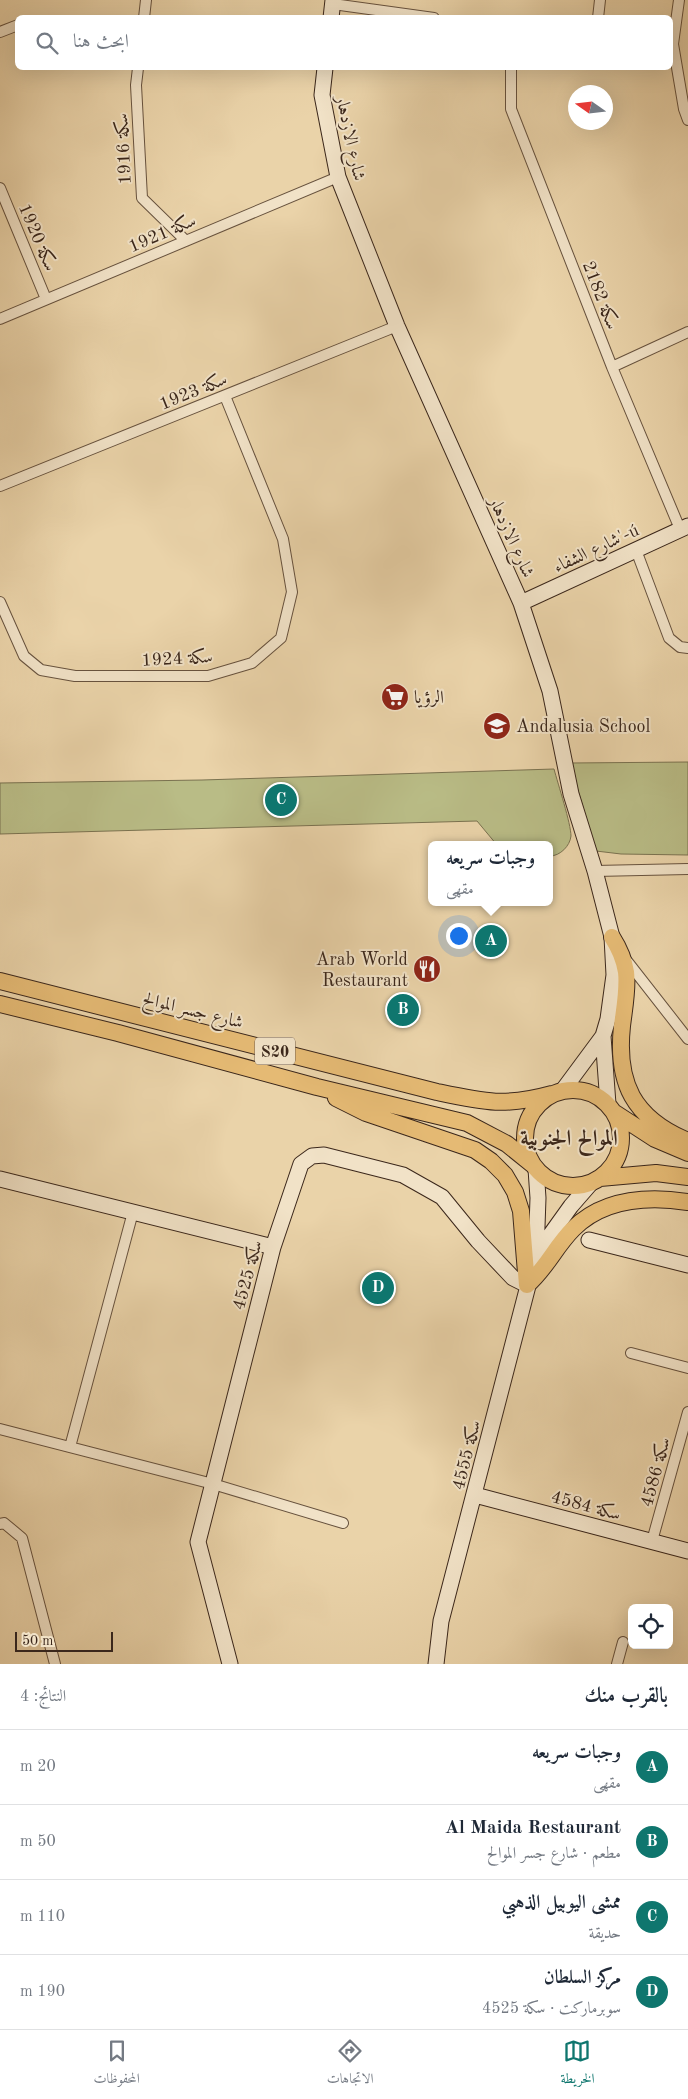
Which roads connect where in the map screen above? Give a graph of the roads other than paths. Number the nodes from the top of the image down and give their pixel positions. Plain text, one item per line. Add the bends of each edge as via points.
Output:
1 (146, 0) edge
2 (600, 0) edge
3 (679, 0) edge
4 (332, 7) edge
5 (144, 15) edge
6 (406, 15) edge
7 (598, 15) edge
8 (15, 26) edge
9 (0, 32) edge
10 (673, 38) edge
11 (673, 50) edge
12 (138, 70) edge
13 (325, 70) edge
14 (511, 70) edge
15 (688, 120) edge
16 (338, 177) junction
17 (0, 188) edge
18 (186, 241) junction
19 (46, 299) junction
20 (0, 319) edge
21 (397, 326) junction
22 (688, 332) edge
23 (612, 367) junction
24 (226, 396) junction
25 (0, 486) edge
26 (684, 528) edge
27 (636, 550) junction
28 (0, 602) edge
29 (521, 603) junction
30 (688, 648) edge
31 (688, 869) edge
32 (595, 871) junction
33 (612, 937) junction
34 (622, 954) junction
35 (0, 981) edge
36 (0, 1004) edge
37 (603, 1036) junction
38 (688, 1039) edge
39 (317, 1087) junction
40 (558, 1092) junction
41 (612, 1108) junction
42 (688, 1141) edge
43 (688, 1153) edge
44 (534, 1167) junction
45 (688, 1177) edge
46 (0, 1179) edge
47 (596, 1181) junction
48 (688, 1202) edge
49 (133, 1212) junction
50 (589, 1240) dead end
51 (273, 1247) junction
52 (536, 1255) junction
53 (688, 1265) edge
54 (527, 1285) junction
55 (631, 1353) dead end
56 (688, 1368) edge
57 (688, 1412) edge
58 (0, 1429) edge
59 (70, 1447) junction
60 (213, 1484) junction
61 (475, 1495) junction
62 (343, 1523) dead end
63 (0, 1524) edge
64 (652, 1541) junction
65 (688, 1551) edge
66 (623, 1642) dead end
67 (55, 1664) edge
68 (230, 1664) edge
69 (436, 1664) edge
70 (617, 1664) edge

1 - 5 street
2 - 7 street
3 - 10 street
4 - 6 street
8 - 9 street
11 - 15 street
12 - 18 street, سكة 1916 via 142,198
13 - 16 street, شارع الازدهار via 322,95
14 - 23 street, سكة 2182 via 511,109
16 - 18 street, سكة 1921
16 - 21 street, شارع الازدهار
17 - 19 street, سكة 1920
18 - 19 street, سكة 1921
19 - 20 street, سكة 1921
21 - 24 street, سكة 1923
21 - 29 street, شارع الازدهار
22 - 23 street
23 - 26 street, سكة 2182
24 - 25 street, سكة 1923
24 - 28 street, سكة 1924 via 283,539 292,592 282,638 252,663 208,676 75,676 41,670 24,656
26 - 27 street, شارع الشفاء'-ú
27 - 29 street, شارع الشفاء'-ú
27 - 30 street via 669,638 680,647
29 - 32 street, شارع الازدهار via 550,691 571,794
31 - 32 street
32 - 33 street, شارع الازدهار
33 - 34 main road
33 - 37 street, شارع الازدهار via 614,976
34 - 38 street
34 - 42 main road via 626,974 621,1064 626,1084 636,1104 651,1120
35 - 40 main road, شارع جسر الموالح / S20 via 437,1092 514,1103
36 - 39 main road, S20
37 - 40 street, شارع الازدهار
37 - 41 street, شارع الازدهار
39 - 44 main road, S20 via 467,1123 507,1144
39 - 54 main road via 366,1112 475,1150 491,1160 505,1175 521,1211
40 - 41 main road, S20 via 580,1090 595,1094
40 - 44 main road via 541,1102 527,1125 526,1146
41 - 43 main road, S20 via 655,1138
41 - 47 main road via 621,1134 619,1156
44 - 47 main road, S20 via 547,1179 561,1185 576,1187
44 - 52 street, سكة 4555 via 538,1217
45 - 47 main road, S20 via 656,1174
46 - 49 street
47 - 52 street, سكة 4555 via 561,1218
48 - 54 main road via 636,1200 600,1210 573,1229 547,1266
49 - 51 street
49 - 59 street
50 - 53 street
51 - 54 street, سكة 4525 via 301,1164 312,1156 324,1155 403,1174 442,1197 513,1278
51 - 60 street, سكة 4525
52 - 54 street, سكة 4555
54 - 61 street, سكة 4555
55 - 56 street
57 - 64 street, سكة 4586
58 - 59 street
59 - 60 street
60 - 62 street
60 - 68 street, سكة 4525 via 198,1542
61 - 64 street, سكة 4584
61 - 69 street, سكة 4555 via 441,1621
63 - 67 street via 4,1523 22,1538
64 - 65 street, سكة 4584
66 - 70 street

